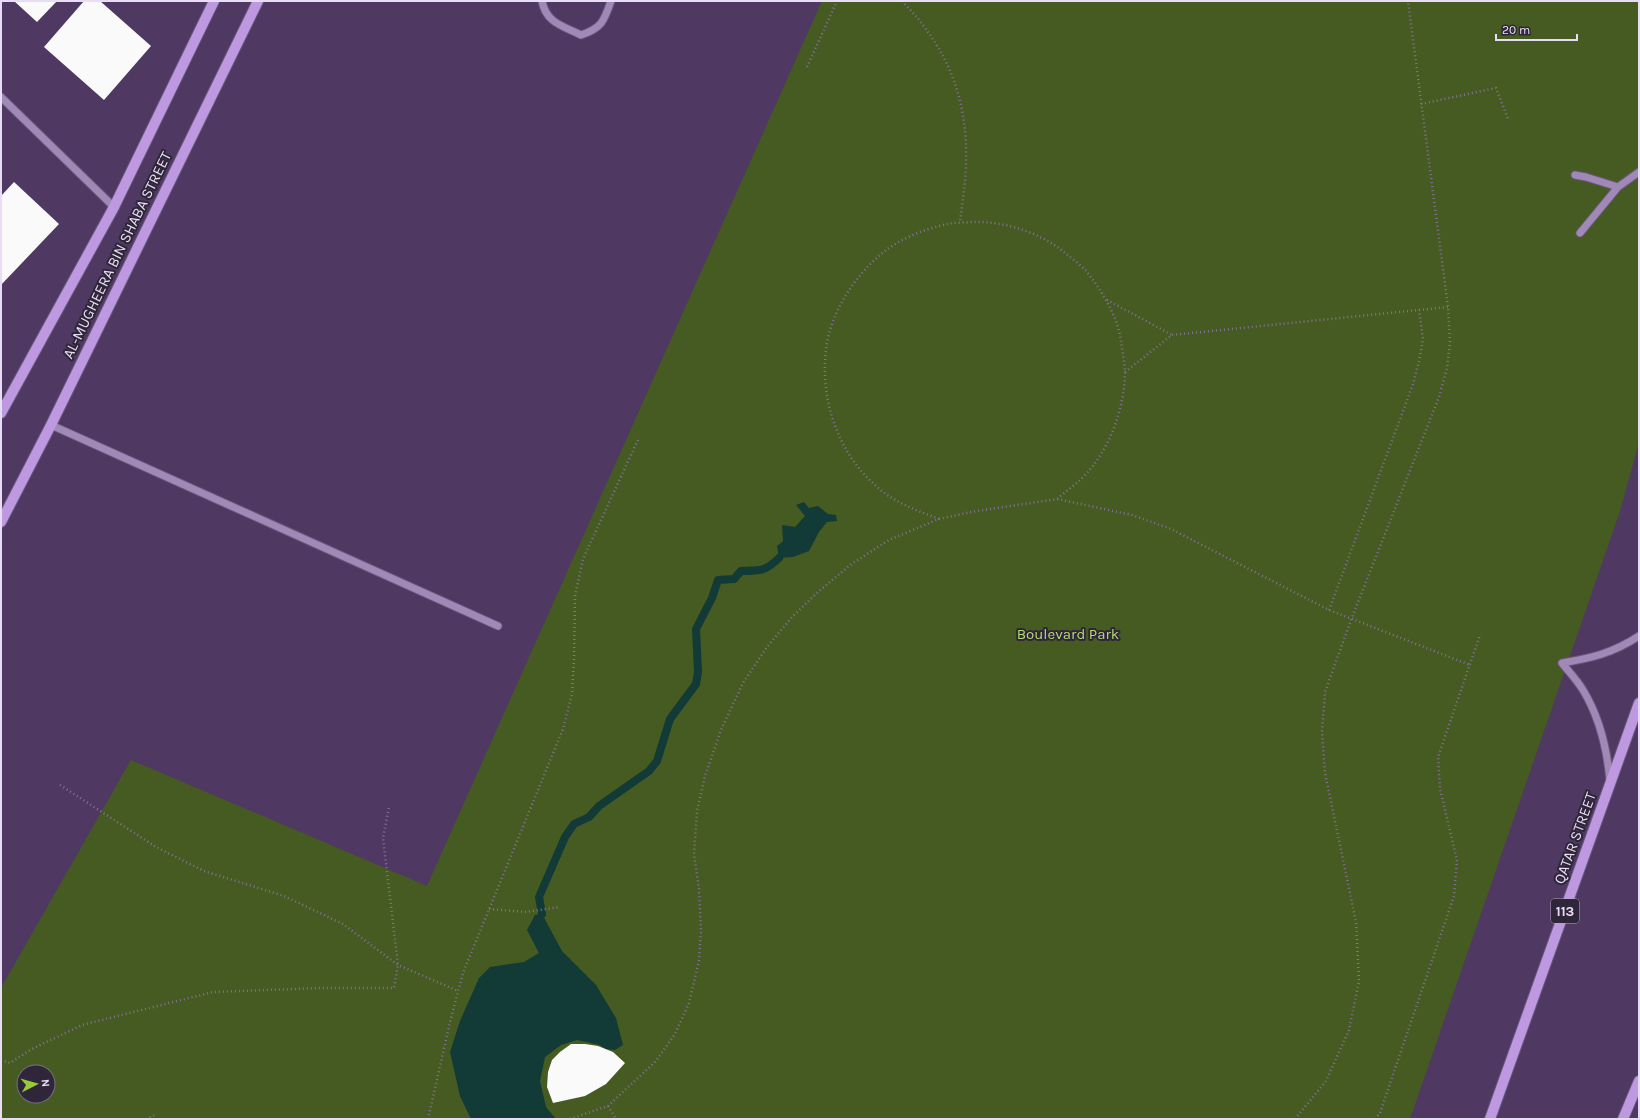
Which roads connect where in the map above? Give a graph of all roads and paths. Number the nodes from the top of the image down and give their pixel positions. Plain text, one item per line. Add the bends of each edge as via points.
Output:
1 (258, 1) edge
2 (542, 1) edge
3 (611, 1) edge
4 (836, 1) edge
5 (902, 1) edge
6 (1408, 1) edge
7 (210, 3) edge
8 (807, 67) dead end
9 (1, 97) edge
10 (1421, 104) junction
11 (1508, 120) dead end
12 (1639, 172) edge
13 (1575, 175) dead end
14 (1618, 187) junction
15 (114, 207) junction
16 (960, 223) junction
17 (1580, 233) dead end
18 (1107, 300) junction
19 (1448, 307) junction
20 (1419, 310) junction
21 (1172, 335) junction
22 (1125, 372) junction
23 (1, 413) edge
24 (51, 425) junction
25 (638, 440) dead end
26 (1057, 499) junction
27 (939, 519) junction
28 (1, 522) edge
29 (1329, 610) junction
30 (1351, 620) junction
31 (498, 626) dead end
32 (1480, 635) dead end
33 (1639, 636) edge
34 (1470, 665) junction
35 (1639, 703) edge
36 (60, 785) dead end
37 (1610, 785) junction
38 (389, 807) dead end
39 (560, 908) dead end
40 (489, 909) junction
41 (398, 965) junction
42 (458, 992) junction
43 (1, 1060) edge
44 (1639, 1082) edge
45 (608, 1106) junction
46 (157, 1114) dead end
47 (146, 1119) edge
48 (428, 1119) edge
49 (570, 1119) edge
50 (616, 1119) edge
51 (1295, 1119) edge
52 (1375, 1119) edge
53 (1490, 1119) edge
54 (1623, 1119) edge

1 - 24 main road, AL-MUGHEERA BIN SHABA STREET
2 - 3 street via 543,8 551,20 581,35 594,31 604,19
4 - 8 path
5 - 16 path via 927,30 945,58 959,93 965,126 966,163
6 - 10 path
7 - 15 main road, AL-MUGHEERA BIN SHABA STREET
9 - 15 street
10 - 11 path via 1496,88
10 - 19 path
12 - 14 street
13 - 14 street
14 - 17 street
15 - 23 main road, AL-MUGHEERA BIN SHABA STREET
16 - 18 path via 986,222 1023,229 1056,246 1085,270
16 - 27 path via 949,223 913,234 881,254 855,280 837,312 826,348 825,386 831,415 849,456 874,485 904,506
18 - 21 path
18 - 22 path via 1120,335
19 - 20 path
19 - 30 path via 1450,343 1447,368 1439,397
20 - 21 path
20 - 29 path via 1423,339 1420,361
21 - 22 path
22 - 26 path via 1121,410 1107,444 1085,475
24 - 28 main road, AL-MUGHEERA BIN SHABA STREET
24 - 31 street
25 - 40 path via 583,559 575,596 572,694 563,729
26 - 27 path
26 - 29 path via 1132,515 1171,529
27 - 45 path via 890,540 850,566 817,593 767,647 743,683 721,730 705,776 697,811 694,854 701,929 699,961 689,1003 675,1034 656,1061
29 - 30 path
30 - 34 path
30 - 51 path via 1325,692 1322,732 1325,773 1356,922 1359,981 1349,1030 1326,1081
32 - 34 path
33 - 37 street via 1624,646 1594,658 1562,663 1583,690 1598,719 1607,752
34 - 52 path via 1438,757 1440,789 1457,860 1454,896 1380,1113
35 - 37 main road, QATAR STREET / 113
36 - 41 path via 156,847 204,871 284,896 342,924
37 - 53 main road, QATAR STREET / 113
38 - 41 path via 383,838
39 - 40 path via 526,912
40 - 42 path
41 - 42 path
41 - 43 path via 394,988 213,992 82,1025 30,1050 10,1063
42 - 48 path
44 - 54 main road
45 - 49 path
45 - 50 path
46 - 47 path

